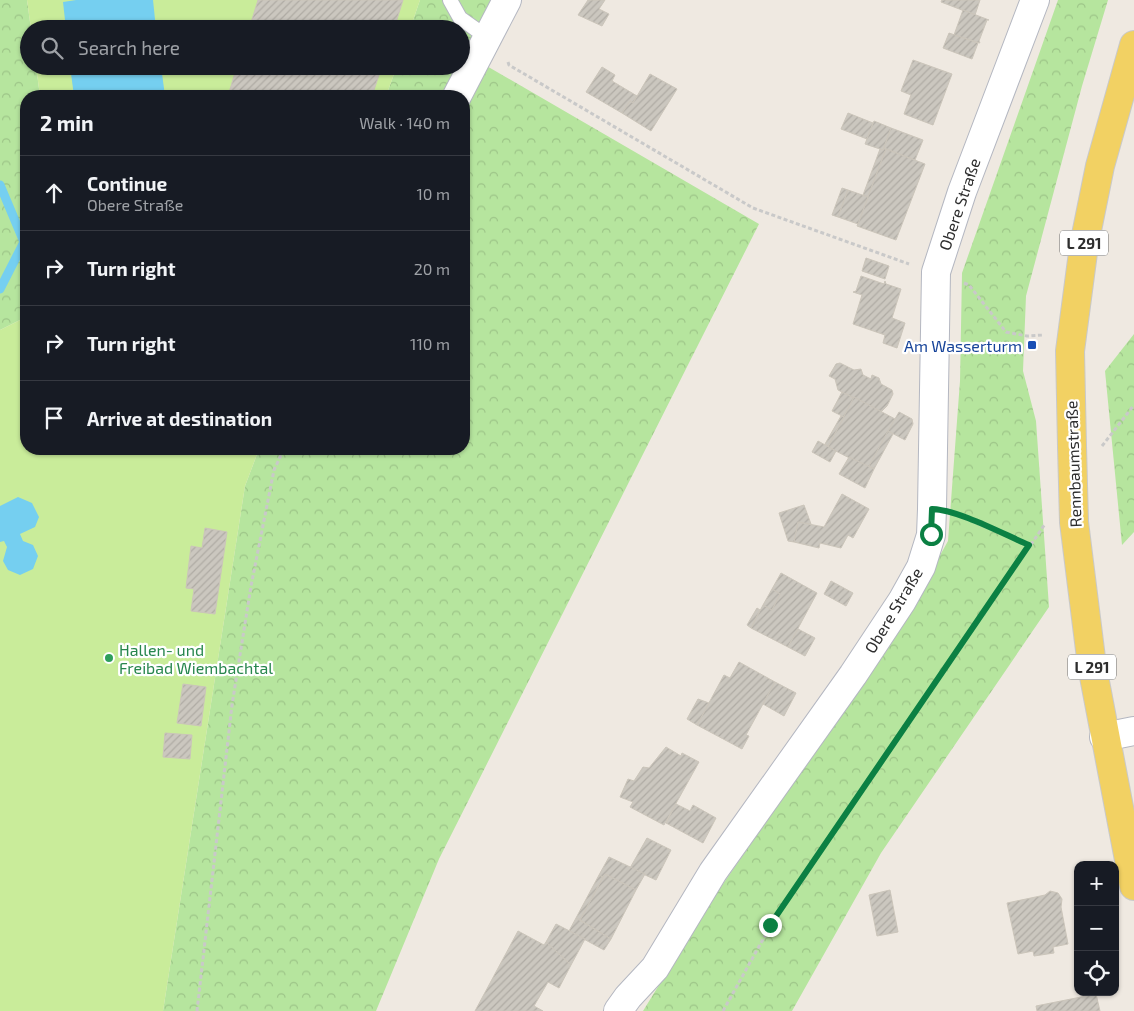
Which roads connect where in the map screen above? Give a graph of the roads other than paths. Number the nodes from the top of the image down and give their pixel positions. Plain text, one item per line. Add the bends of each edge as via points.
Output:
1 (450, 0) edge
2 (1034, 0) edge
3 (497, 18) edge
4 (1134, 45) edge
5 (470, 71) edge
6 (468, 75) edge
7 (460, 90) edge
8 (1134, 731) edge
9 (1104, 737) junction
10 (1134, 886) edge
11 (618, 1011) edge

1 - 3 lane via 460,18
2 - 11 street, Obere Straße via 962,192 936,272 931,534 921,567 853,675 713,872 655,968
3 - 5 street
4 - 9 main road, Rennbaumstraße / L 291, bridge via 1100,166 1084,245 1070,351 1085,449 1074,522
6 - 7 street
8 - 9 street
9 - 10 main road, Rennbaumstraße / L 291

